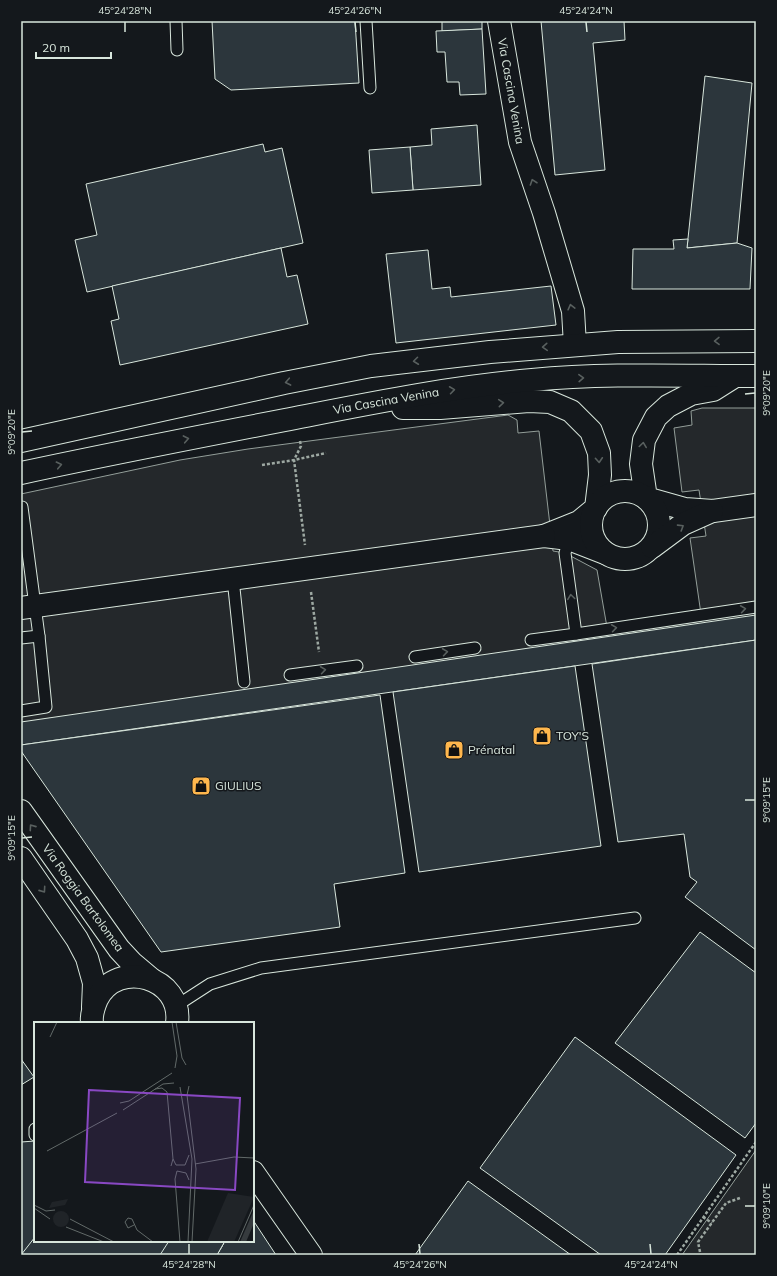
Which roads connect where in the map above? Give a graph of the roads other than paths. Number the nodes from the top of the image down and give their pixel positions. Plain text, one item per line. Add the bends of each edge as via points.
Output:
1 (176, 21) edge
2 (366, 21) edge
3 (499, 21) edge
4 (177, 50) dead end
5 (370, 88) dead end
6 (756, 341) edge
7 (575, 345) junction
8 (734, 376) junction
9 (756, 376) edge
10 (351, 406) junction
11 (21, 441) edge
12 (21, 473) edge
13 (646, 498) junction
14 (756, 505) edge
15 (22, 507) edge
16 (596, 508) junction
17 (713, 511) junction
18 (544, 536) junction
19 (569, 539) junction
20 (652, 547) junction
21 (605, 552) junction
22 (233, 579) junction
23 (26, 580) edge
24 (28, 606) edge
25 (756, 607) edge
26 (576, 634) junction
27 (39, 636) junction
28 (21, 638) edge
29 (532, 640) dead end
30 (475, 648) dead end
31 (415, 657) dead end
32 (357, 666) dead end
33 (290, 675) dead end
34 (244, 682) dead end
35 (21, 710) edge
36 (21, 811) edge
37 (21, 858) edge
38 (634, 918) dead end
39 (151, 979) junction
40 (177, 1014) edge
41 (93, 1015) edge
42 (254, 1173) edge
43 (311, 1255) edge

1 - 4 lane
2 - 5 lane
7 -> 3 street, Via Cascina Venina via 573,311 520,142
6 -> 7 street via 618,342
7 -> 11 street via 371,366
8 - 9 street, Via Cascina Venina
10 -> 8 street, Via Cascina Venina via 532,380 628,376
13 -> 8 street via 642,464 644,440 656,417 668,406 690,394 713,390
12 -> 10 street, Via Cascina Venina
10 -> 16 street via 440,408 529,401 550,402 571,411 591,431 599,453 600,475
13 - 16 street via 624,491 613,493 603,499
13 - 17 street via 684,509
13 - 20 street via 654,506 658,516 657,538
14 - 17 street
15 - 23 lane
16 - 18 street via 579,522
16 - 21 street via 591,520 592,532 596,544
20 -> 17 street via 683,524
18 - 19 street
18 - 22 street
19 - 21 street
26 -> 19 lane via 565,553
20 - 21 street via 642,555 629,559 616,558
22 - 24 street
22 - 34 lane
23 - 24 lane
24 - 27 lane
26 -> 25 lane
26 - 29 lane
27 - 28 lane
27 - 35 lane via 46,707
31 -> 30 lane
33 -> 32 lane
39 -> 36 street, Via Roggia Bartolomea via 119,949
37 -> 41 street, Via Roggia Bartolomea via 77,939 87,958 94,983
38 - 40 lane via 261,968 210,984
39 - 40 street, Via Roggia Bartolomea via 162,985 170,994
39 - 41 street, Via Roggia Bartolomea via 137,976 123,978 110,984 100,994
42 - 43 street

